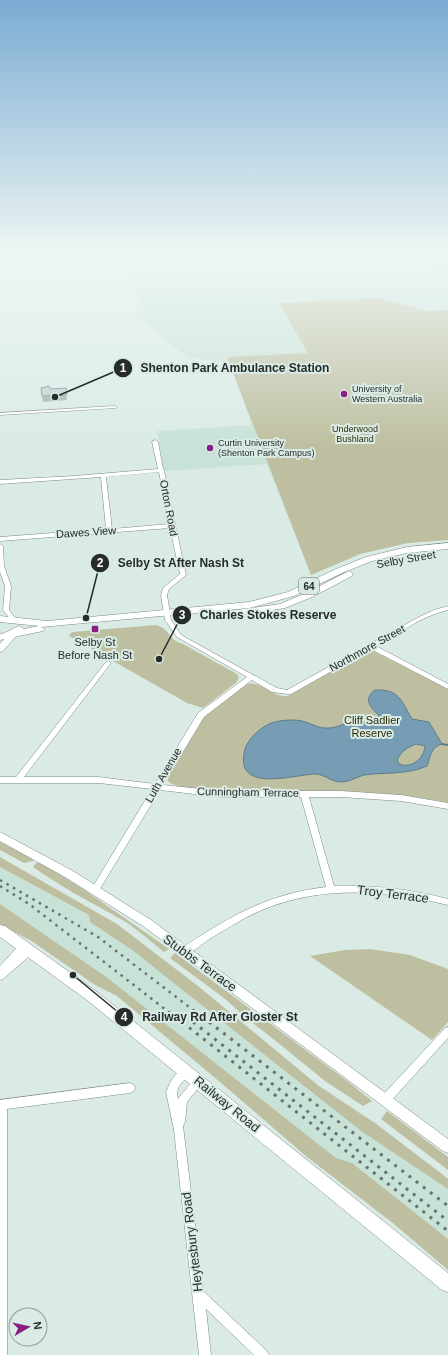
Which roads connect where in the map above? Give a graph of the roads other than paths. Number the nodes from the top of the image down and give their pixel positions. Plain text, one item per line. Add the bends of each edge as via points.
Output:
1 (114, 407) dead end
2 (0, 414) edge
3 (155, 442) dead end
4 (162, 470) junction
5 (103, 476) junction
6 (0, 482) edge
7 (172, 526) junction
8 (109, 530) junction
9 (0, 539) edge
10 (0, 546) edge
11 (448, 546) edge
12 (448, 552) edge
13 (2, 567) junction
14 (0, 576) edge
15 (266, 605) junction
16 (447, 609) edge
17 (168, 617) junction
18 (0, 619) edge
19 (14, 619) junction
20 (15, 634) junction
21 (0, 636) edge
22 (371, 646) junction
23 (0, 649) edge
24 (108, 663) dead end
25 (251, 677) junction
26 (448, 687) edge
27 (0, 780) edge
28 (18, 780) junction
29 (157, 787) junction
30 (304, 794) junction
31 (448, 806) edge
32 (0, 836) edge
33 (95, 890) junction
34 (331, 890) junction
35 (448, 902) edge
36 (0, 930) edge
37 (27, 948) junction
38 (185, 951) junction
39 (0, 972) edge
40 (0, 976) edge
41 (448, 1031) edge
42 (186, 1071) junction
43 (198, 1081) junction
44 (130, 1088) dead end
45 (385, 1100) junction
46 (1, 1105) edge
47 (179, 1130) junction
48 (448, 1147) edge
49 (448, 1284) edge
50 (198, 1294) junction
51 (1, 1355) edge
52 (205, 1355) edge
53 (263, 1355) edge

1 - 2 street
3 - 4 street, Orton Road
4 - 5 street
4 - 7 street, Orton Road
5 - 6 street
5 - 8 street
7 - 8 street, Dawes View
7 - 17 street, Orton Road via 183,575 164,591
8 - 9 street, Dawes View
10 - 13 street
11 - 15 main road, Selby Street / 64 via 407,550 369,559
12 - 15 main road, Selby Street / 64 via 399,558 375,564 346,575 296,601
13 - 14 street
13 - 19 street via 8,586 6,610
15 - 17 main road, Selby Street / 64
16 - 22 street, Northmore Street via 421,618
17 - 19 main road, Selby Street / 64 via 47,624
17 - 20 main road, Selby Street / 64 via 57,630 33,629
17 - 25 street via 173,630 183,639
18 - 19 main road, 64
19 - 20 main road via 20,627
20 - 21 main road, 64
20 - 23 street
22 - 25 street, Northmore Street via 288,692 275,690
22 - 26 street
24 - 28 street
25 - 29 street, Luth Avenue via 201,715
27 - 28 street, Cunningham Terrace
28 - 29 street, Cunningham Terrace via 99,780
29 - 30 street, Cunningham Terrace via 221,794
29 - 33 street, Luth Avenue
30 - 31 street, Cunningham Terrace via 401,798
30 - 34 street
32 - 33 street, Stubbs Terrace
33 - 38 street, Stubbs Terrace
34 - 35 street, Troy Terrace via 380,890
34 - 38 street, Troy Terrace via 287,898 266,905 221,928
36 - 37 main road, Railway Road
37 - 39 street
37 - 40 street
37 - 42 main road, Railway Road
38 - 45 street, Stubbs Terrace
41 - 45 street
42 - 43 main road, Railway Road
42 - 47 street, Heytesbury Road via 171,1092
43 - 47 street, Heytesbury Road via 182,1100
43 - 49 main road, Railway Road
44 - 46 street
45 - 48 street, Stubbs Terrace
46 - 51 street
47 - 50 street, Heytesbury Road
50 - 52 street, Heytesbury Road
50 - 53 street

